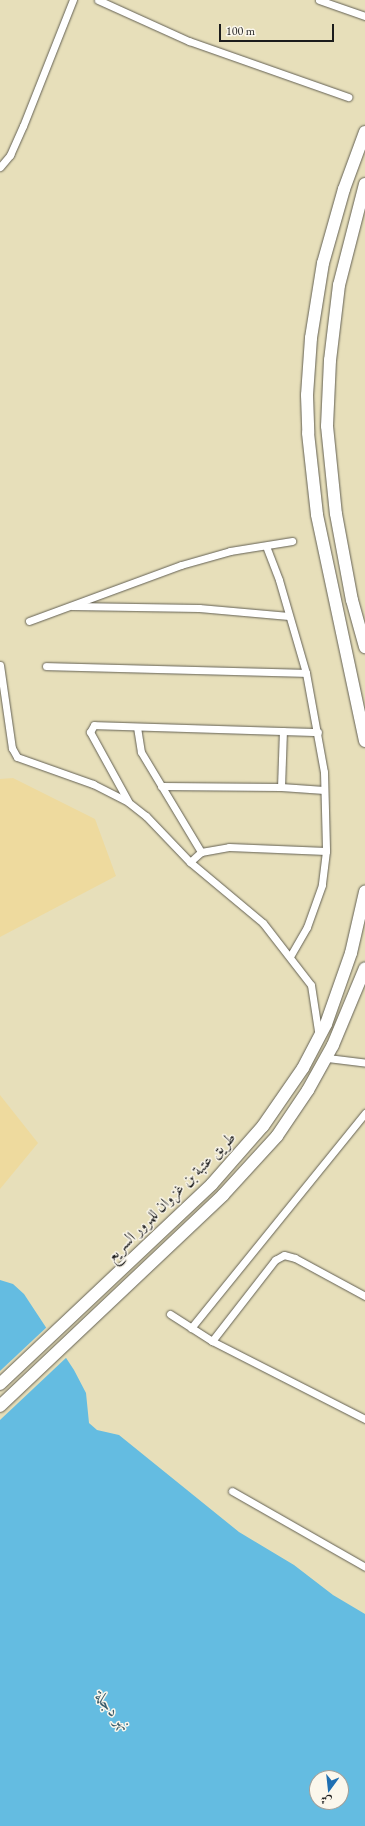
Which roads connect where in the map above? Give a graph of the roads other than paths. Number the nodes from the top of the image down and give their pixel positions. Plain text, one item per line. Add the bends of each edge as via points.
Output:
1 (73, 0) edge
2 (98, 0) edge
3 (319, 0) edge
4 (335, 3) edge
5 (364, 14) edge
6 (348, 97) dead end
7 (365, 132) edge
8 (0, 167) edge
9 (365, 184) edge
10 (292, 541) dead end
11 (266, 546) junction
12 (65, 607) junction
13 (290, 616) junction
14 (29, 621) dead end
15 (365, 647) edge
16 (0, 665) edge
17 (46, 666) dead end
18 (306, 672) junction
19 (136, 727) junction
20 (283, 731) junction
21 (318, 732) junction
22 (365, 741) edge
23 (161, 786) junction
24 (281, 787) junction
25 (324, 790) junction
26 (128, 802) junction
27 (326, 851) junction
28 (201, 852) junction
29 (190, 862) junction
30 (365, 892) edge
31 (290, 956) junction
32 (365, 968) edge
33 (319, 1037) junction
34 (327, 1058) junction
35 (365, 1063) edge
36 (365, 1113) edge
37 (365, 1296) edge
38 (170, 1314) dead end
39 (192, 1328) junction
40 (212, 1341) junction
41 (0, 1384) edge
42 (0, 1406) edge
43 (365, 1419) edge
44 (232, 1491) dead end
45 (365, 1567) edge

1 - 8 street via 10,155
2 - 6 street via 189,41
3 - 4 street
4 - 5 street
7 - 22 highway via 344,189 323,263 310,338 307,395 308,433 317,515
9 - 15 highway via 339,285 330,360 327,426 336,514 352,600
10 - 11 street
11 - 12 street via 230,551 181,565
11 - 13 street
12 - 13 street via 199,608
12 - 14 street
13 - 18 street
16 - 26 street via 12,748 17,757 93,784
17 - 18 street
18 - 21 street
19 - 20 street
19 - 23 street via 141,752
19 - 26 street via 94,725 90,732
20 - 21 street
20 - 24 street
21 - 25 street
23 - 24 street
23 - 28 street
24 - 25 street
25 - 27 street
26 - 29 street via 146,816
27 - 28 street via 250,847
27 - 31 street via 317,903
28 - 29 street
29 - 31 street via 263,924
30 - 33 highway, طريق عتبة بن غزوان للمرور السريع via 351,953
31 - 33 street via 311,985
32 - 34 highway, طريق عتبة بن غزوان للمرور السريع via 344,1024
33 - 41 highway, طريق عتبة بن غزوان للمرور السريع via 303,1068 263,1126 212,1184
34 - 35 street
34 - 42 highway, طريق عتبة بن غزوان للمرور السريع via 277,1136 242,1176
36 - 39 street
37 - 40 street via 295,1258 284,1255 275,1260
38 - 39 street
39 - 40 street
40 - 43 street
44 - 45 street

